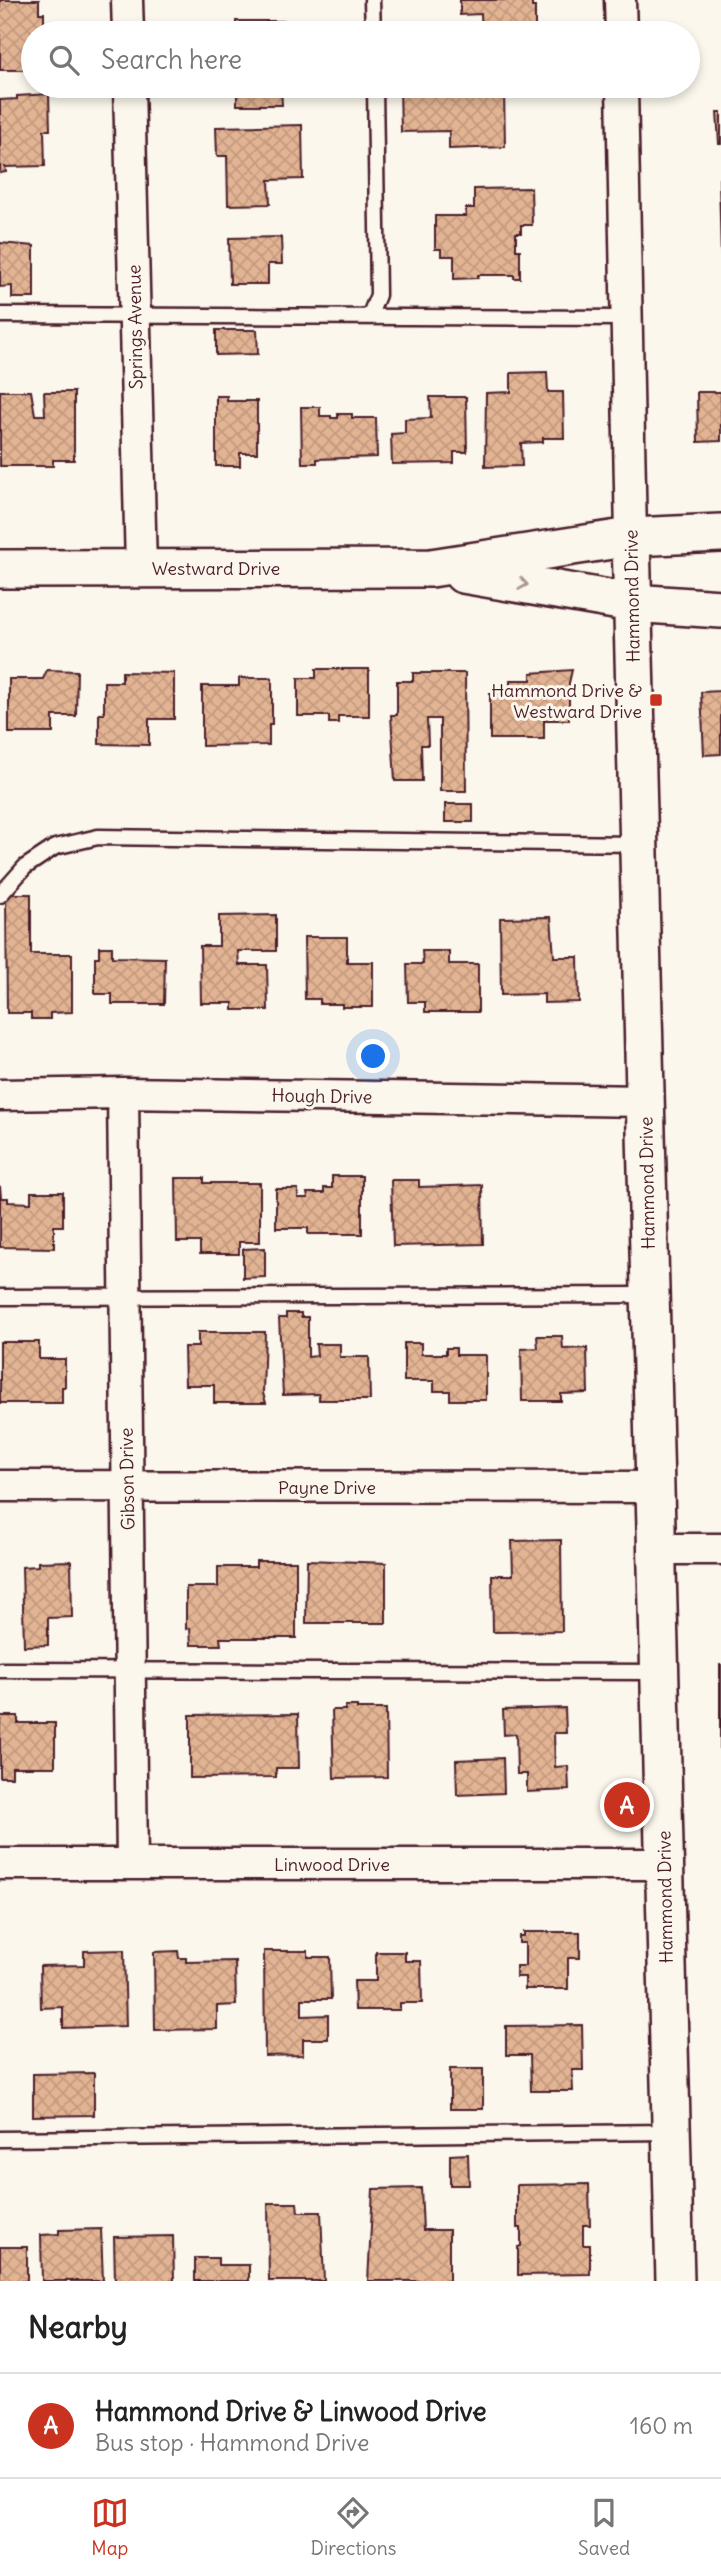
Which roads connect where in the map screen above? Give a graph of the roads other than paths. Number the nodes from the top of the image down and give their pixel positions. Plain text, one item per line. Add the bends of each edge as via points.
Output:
1 (127, 0) edge
2 (372, 0) edge
3 (620, 0) edge
4 (128, 21) edge
5 (373, 21) edge
6 (621, 21) edge
7 (129, 98) edge
8 (375, 98) edge
9 (622, 98) edge
10 (0, 315) edge
11 (135, 316) junction
12 (369, 317) junction
13 (627, 318) junction
14 (721, 533) edge
15 (631, 537) junction
16 (141, 568) junction
17 (431, 568) junction
18 (0, 569) edge
19 (632, 603) junction
20 (721, 609) edge
21 (638, 844) junction
22 (0, 895) edge
23 (124, 1093) junction
24 (0, 1095) edge
25 (645, 1101) junction
26 (650, 1295) junction
27 (0, 1297) edge
28 (125, 1297) junction
29 (0, 1486) edge
30 (127, 1487) junction
31 (654, 1487) junction
32 (656, 1549) junction
33 (721, 1549) edge
34 (129, 1669) junction
35 (0, 1670) edge
36 (659, 1672) junction
37 (0, 1864) edge
38 (132, 1864) junction
39 (664, 1864) junction
40 (671, 2132) junction
41 (0, 2139) edge
42 (675, 2281) edge

1 - 4 street
2 - 5 lane
3 - 6 street
7 - 11 street, Springs Avenue
8 - 12 lane via 377,295
9 - 13 street, Hammond Drive
10 - 11 lane
11 - 12 lane
11 - 16 street, Springs Avenue
12 - 13 lane
13 - 15 street, Hammond Drive
14 - 15 street, Westward Drive
15 - 17 street, Westward Drive
15 - 19 street, Hammond Drive
16 - 17 street, Westward Drive
16 - 18 street, Westward Drive
17 -> 19 street, Westward Drive
19 - 20 street, Westward Drive
19 - 21 street, Hammond Drive
21 - 22 lane via 98,837 55,847 24,867
21 - 25 street, Hammond Drive
23 - 24 street, Hough Drive
23 - 25 street, Hough Drive
23 - 28 street, Gibson Drive
25 - 26 street, Hammond Drive
26 - 28 lane
26 - 31 street, Hammond Drive
27 - 28 lane
28 - 30 street, Gibson Drive
29 - 30 street, Payne Drive
30 - 31 street, Payne Drive
30 - 34 street, Gibson Drive
31 - 32 street, Hammond Drive
32 - 33 street
32 - 36 street, Hammond Drive
34 - 35 lane
34 - 36 lane
34 - 38 street, Gibson Drive
36 - 39 street, Hammond Drive
37 - 38 street, Linwood Drive
38 - 39 street, Linwood Drive
39 - 40 street, Hammond Drive
40 - 41 lane
40 - 42 street, Hammond Drive

